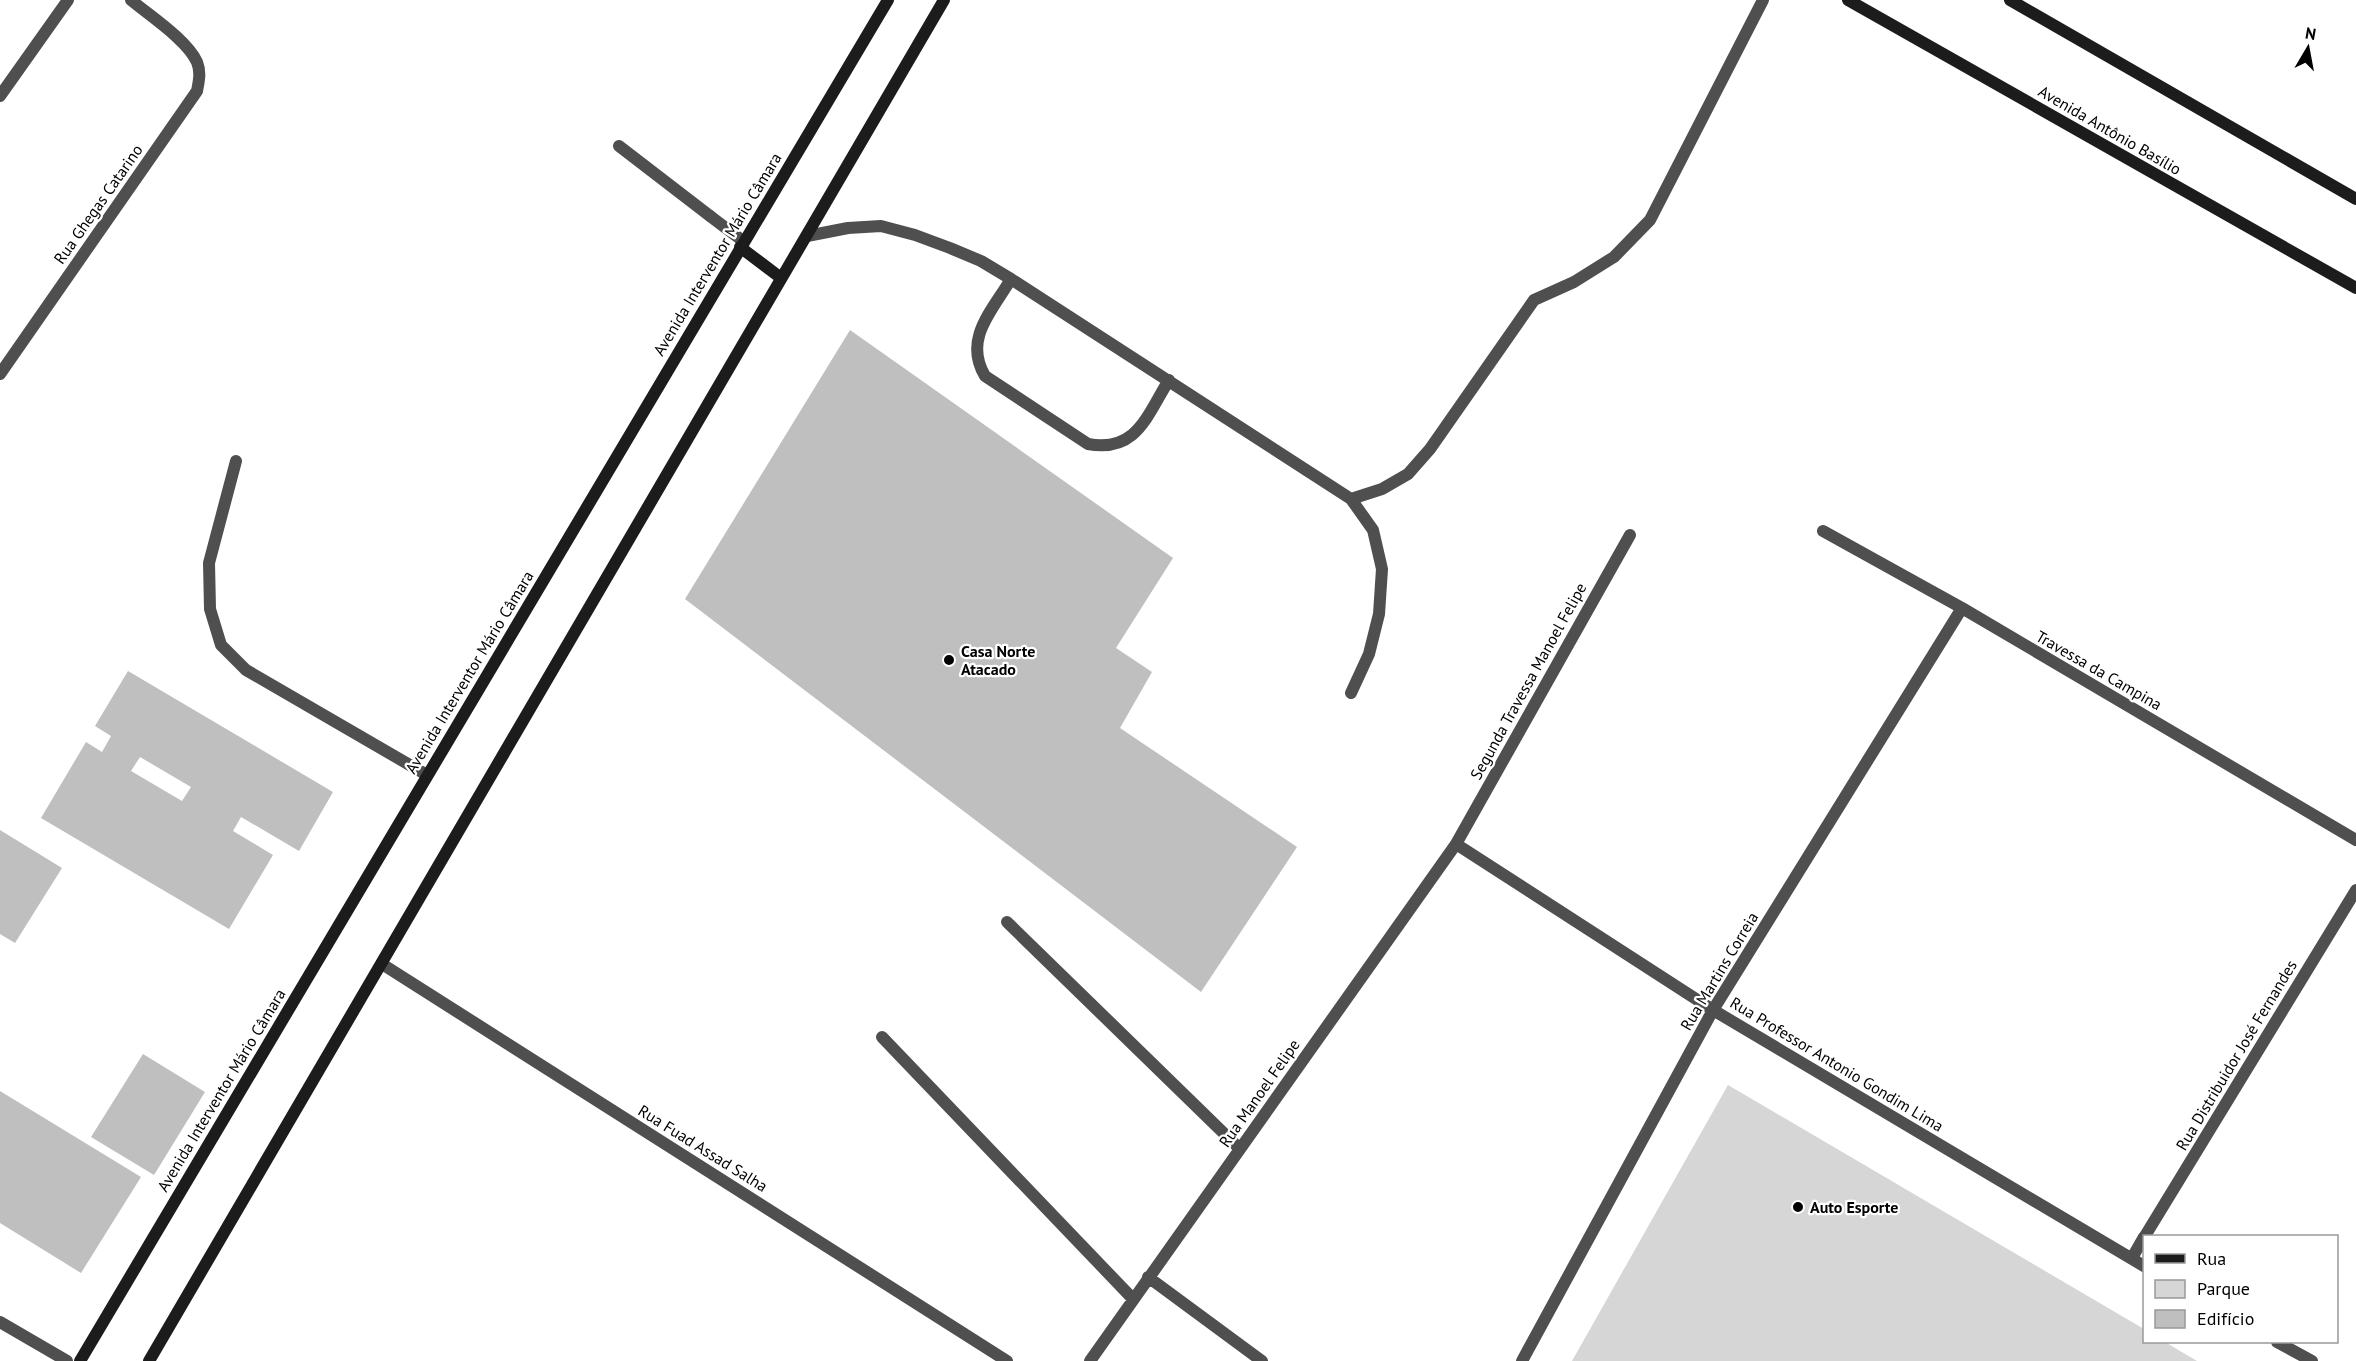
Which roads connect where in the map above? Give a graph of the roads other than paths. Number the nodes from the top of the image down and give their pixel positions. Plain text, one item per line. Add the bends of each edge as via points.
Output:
1 (68, 0) edge
2 (131, 0) edge
3 (888, 0) edge
4 (944, 0) edge
5 (1763, 0) edge
6 (1848, 0) edge
7 (2010, 0) edge
8 (0, 96) edge
9 (619, 146) dead end
10 (2356, 199) edge
11 (807, 236) junction
12 (742, 244) junction
13 (781, 278) junction
14 (1011, 279) junction
15 (2356, 288) edge
16 (0, 374) edge
17 (1169, 380) junction
18 (236, 461) dead end
19 (1351, 499) junction
20 (1823, 531) dead end
21 (1630, 535) dead end
22 (1962, 609) junction
23 (1351, 693) dead end
24 (427, 775) junction
25 (2356, 840) edge
26 (1456, 844) junction
27 (2356, 890) edge
28 (1007, 922) dead end
29 (382, 963) junction
30 (1713, 1010) junction
31 (882, 1037) dead end
32 (1240, 1149) junction
33 (2146, 1235) edge
34 (2143, 1240) edge
35 (2132, 1258) junction
36 (2143, 1265) edge
37 (1148, 1277) junction
38 (1133, 1299) junction
39 (0, 1322) edge
40 (2280, 1343) edge
41 (67, 1361) edge
42 (80, 1361) edge
43 (149, 1361) edge
44 (1007, 1361) edge
45 (1090, 1361) edge
46 (1262, 1361) edge
47 (1522, 1361) edge
48 (2312, 1361) edge

1 - 8 street
2 - 16 street, Rua Ghegas Catarino via 187,48 197,63 197,90
3 - 12 main road, Avenida Interventor Mário Câmara
4 - 11 main road
5 - 19 street via 1650,220 1614,257 1574,282 1533,300 1408,474 1382,489
6 - 15 main road, Avenida Antônio Basílio
7 - 10 main road
9 - 12 street
11 - 13 main road
11 - 14 street via 881,226 950,248
12 - 13 main road
12 - 24 main road, Avenida Interventor Mário Câmara
13 - 29 main road
14 - 17 street
14 - 17 street via 981,329 976,345 977,362 985,376 1088,444 1121,444 1135,435
17 - 19 street
18 - 24 street via 209,564 210,609 221,645 246,670
19 - 23 street via 1373,530 1382,569 1372,644
20 - 22 street, Travessa da Campina
21 - 26 street, Segunda Travessa Manoel Felipe
22 - 25 street, Travessa da Campina
22 - 30 street, Rua Martins Correia
24 - 42 main road, Avenida Interventor Mário Câmara
26 - 30 street, Rua Professor Antonio Gondim Lima
26 - 32 street, Rua Manoel Felipe
27 - 33 street, Rua Distribuidor José Fernandes
28 - 32 street
29 - 43 main road
29 - 44 street, Rua Fuad Assad Salha
30 - 35 street, Rua Professor Antonio Gondim Lima
30 - 47 street, Rua Martins Correia
31 - 38 street
32 - 37 street, Rua Manoel Felipe
34 - 35 street, Rua Distribuidor José Fernandes
35 - 36 street, Rua Professor Antonio Gondim Lima
37 - 38 street, Rua Manoel Felipe
37 - 46 street
38 - 45 street, Rua Manoel Felipe
39 - 41 street
40 - 48 street

